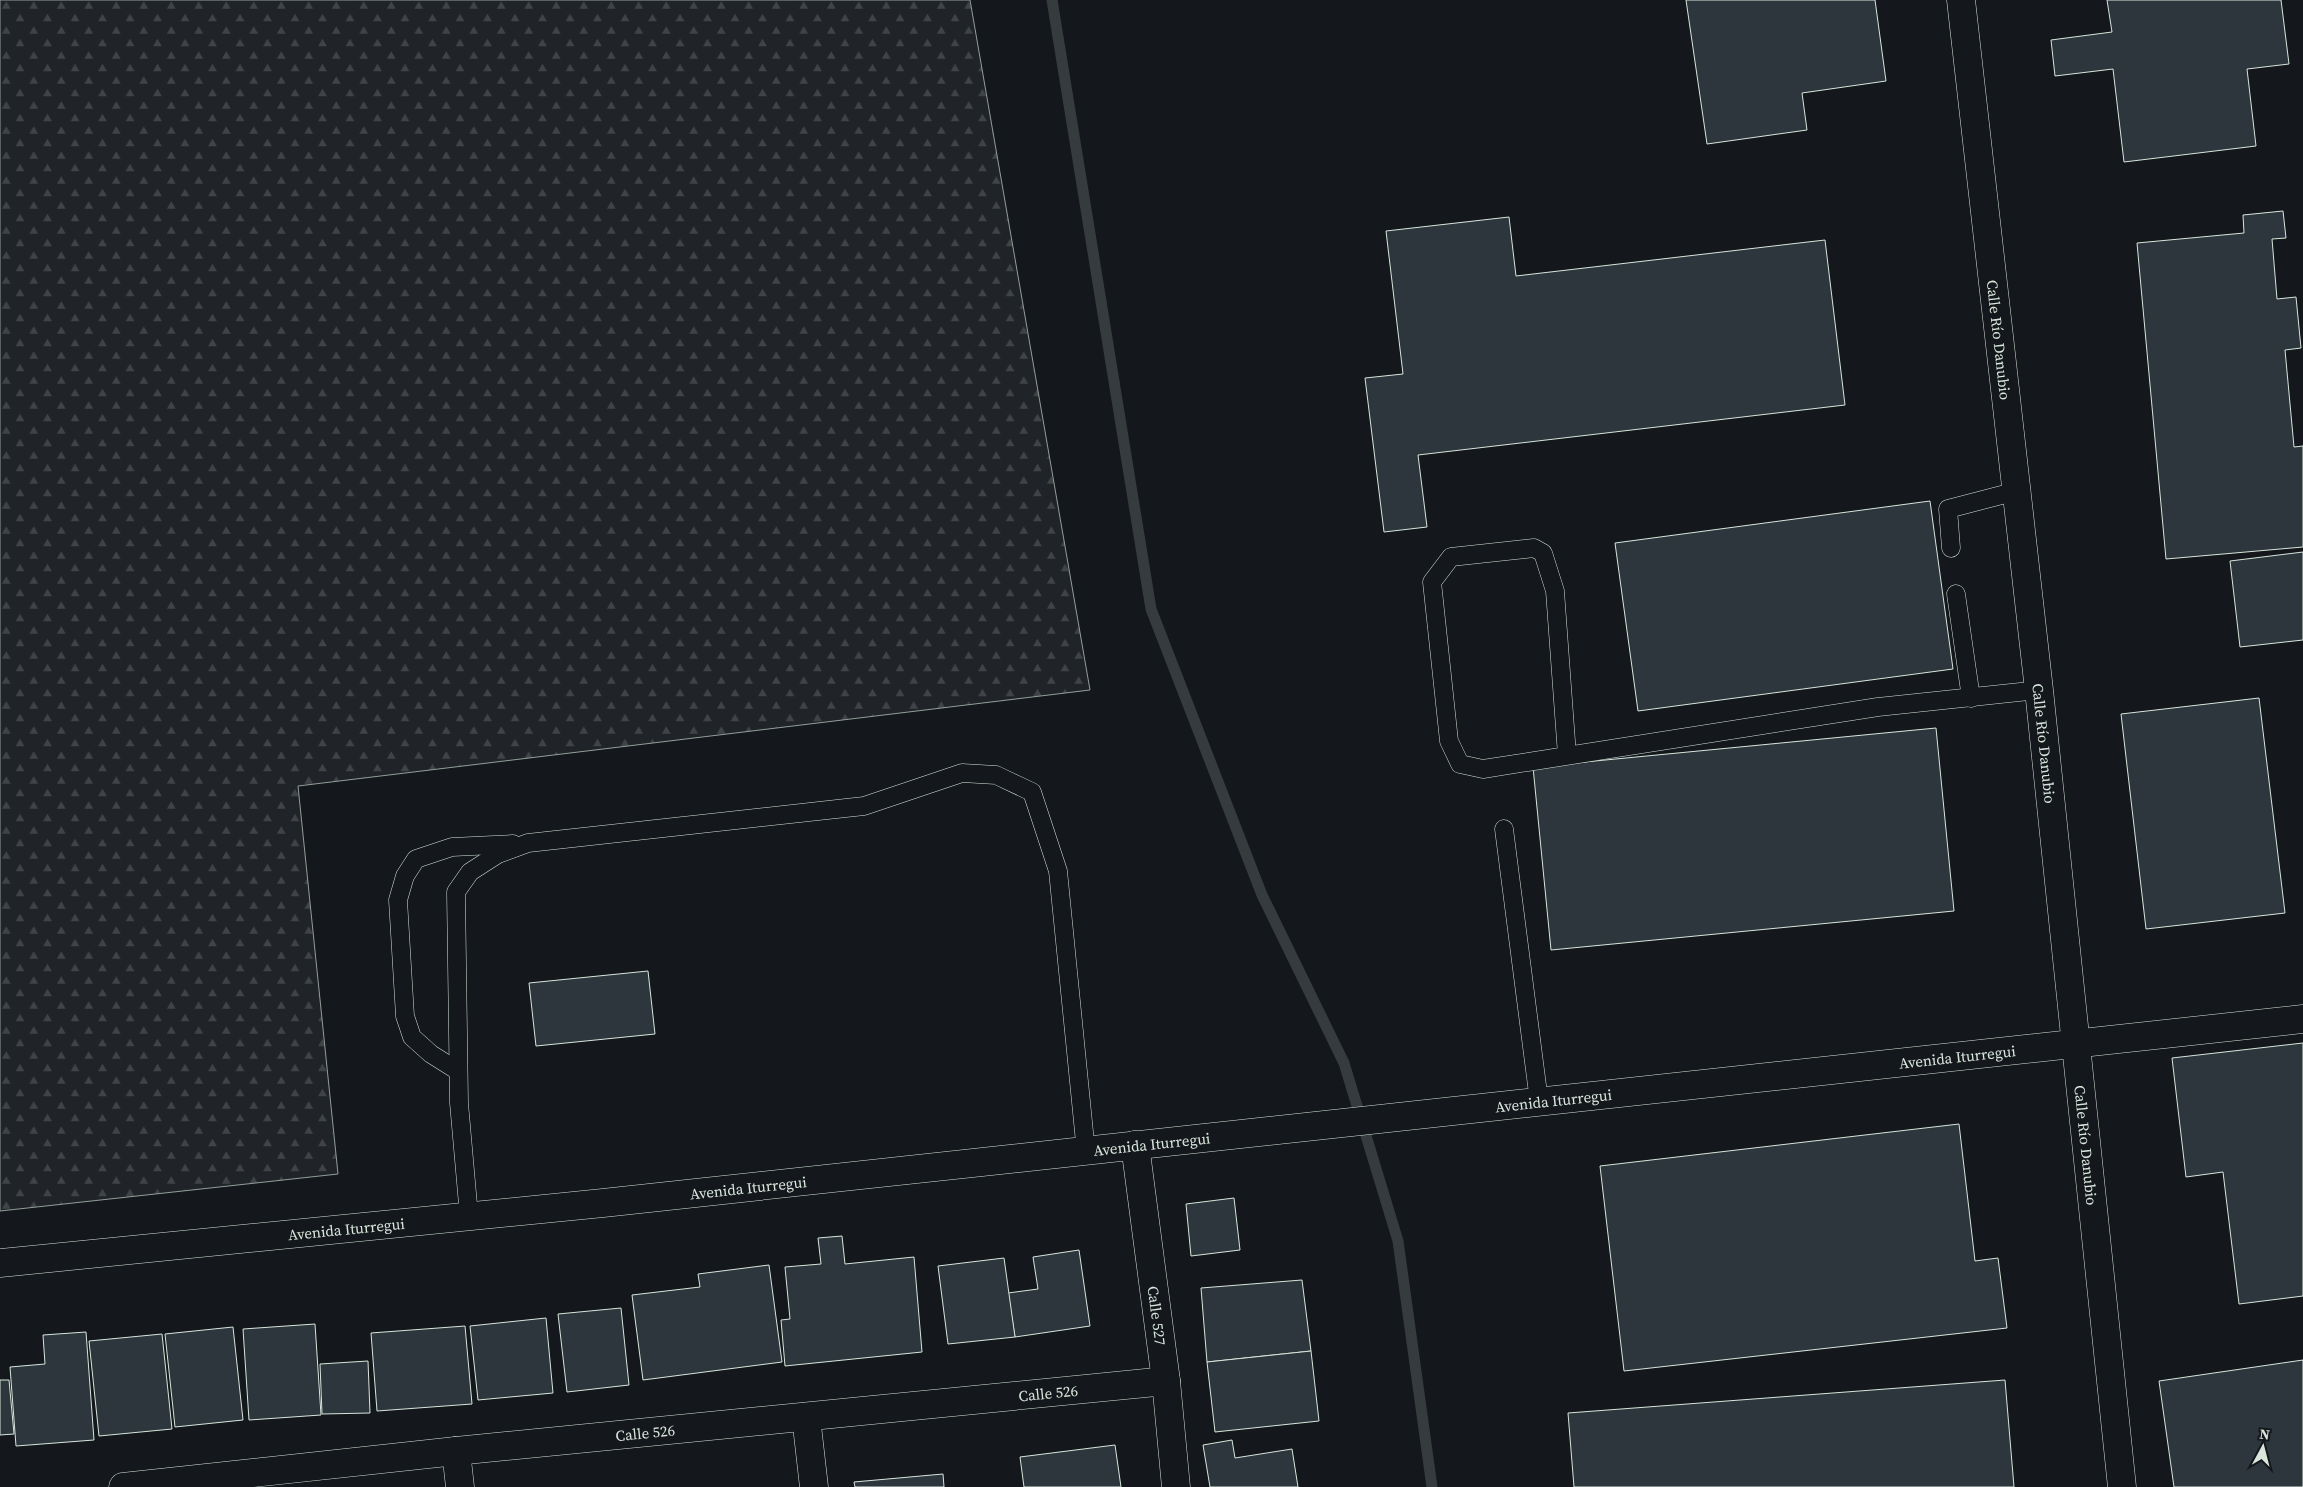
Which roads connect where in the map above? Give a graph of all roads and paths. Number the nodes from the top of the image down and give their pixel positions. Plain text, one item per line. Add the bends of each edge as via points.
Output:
1 (1961, 0) edge
2 (2017, 491) junction
3 (1951, 548) dead end
4 (1956, 594) dead end
5 (2039, 690) junction
6 (1971, 698) junction
7 (1567, 755) junction
8 (1504, 829) dead end
9 (528, 843) junction
10 (2303, 1020) edge
11 (2076, 1045) junction
12 (458, 1071) junction
13 (1539, 1101) junction
14 (1135, 1145) junction
15 (1086, 1152) junction
16 (469, 1216) junction
17 (0, 1262) edge
18 (1166, 1381) junction
19 (806, 1417) junction
20 (456, 1451) junction
21 (124, 1487) edge
22 (460, 1487) edge
23 (814, 1487) edge
24 (1176, 1487) edge
25 (2122, 1487) edge

1 - 2 street, Calle Río Danubio
2 - 3 lane via 1948,509
2 - 5 street, Calle Río Danubio
4 - 6 lane
5 - 6 lane
5 - 11 street, Calle Río Danubio
6 - 7 lane via 1878,707
7 - 7 lane via 1555,591 1544,553 1534,548 1451,557 1432,582 1449,742 1460,764 1483,769
8 - 13 lane
9 - 12 lane via 498,854 470,872 456,892
9 - 12 lane via 452,847 416,859 405,876 398,900 404,1016 412,1038
9 - 15 lane via 864,806 962,773 996,775 1032,792 1058,871
10 - 11 street, Avenida Iturregui
11 - 13 street, Avenida Iturregui
11 - 25 street, Calle Río Danubio
12 - 16 lane
13 - 14 street, Avenida Iturregui
14 - 15 street, Avenida Iturregui
14 - 18 street, Calle 527
15 - 16 street, Avenida Iturregui
16 - 17 street, Avenida Iturregui
18 - 19 street, Calle 526
18 - 24 street, Calle 527
19 - 20 street, Calle 526
19 - 23 street
20 - 21 street, Calle 526
20 - 22 street

